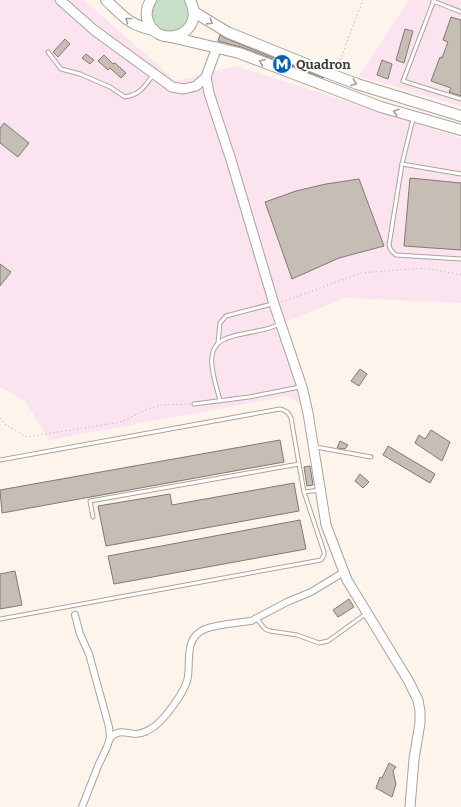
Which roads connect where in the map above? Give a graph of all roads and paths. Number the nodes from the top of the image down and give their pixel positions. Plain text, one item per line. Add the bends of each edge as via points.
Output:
1 (60, 0) edge
2 (106, 0) edge
3 (151, 0) edge
4 (363, 0) edge
5 (434, 1) edge
6 (193, 4) edge
7 (461, 12) edge
8 (154, 30) junction
9 (172, 37) junction
10 (217, 47) junction
11 (48, 52) dead end
12 (340, 60) dead end
13 (154, 74) junction
14 (206, 77) junction
15 (461, 99) edge
16 (461, 116) edge
17 (414, 117) junction
18 (461, 130) edge
19 (402, 164) junction
20 (461, 174) edge
21 (461, 259) edge
22 (461, 274) edge
23 (274, 304) junction
24 (281, 323) junction
25 (218, 343) junction
26 (302, 387) junction
27 (220, 401) junction
28 (194, 404) joint
29 (0, 418) edge
30 (314, 447) junction
31 (371, 457) dead end
32 (0, 460) edge
33 (299, 464) junction
34 (320, 490) junction
35 (304, 492) junction
36 (93, 517) dead end
37 (344, 572) junction
38 (367, 613) junction
39 (74, 615) dead end
40 (0, 619) edge
41 (257, 619) junction
42 (110, 738) junction
43 (82, 807) edge
44 (410, 807) edge

1 - 13 street via 94,30
8 -> 2 main road via 140,28
3 - 8 main road via 147,14
4 - 12 path
5 - 7 lane
5 - 15 lane via 404,81
6 - 9 main road via 188,29
6 -> 16 main road via 227,32 357,84
8 - 9 main road
9 - 10 main road
10 - 14 street
17 -> 10 main road
11 - 13 lane via 61,69 110,87 125,97 135,95 144,88
13 - 14 street via 172,87 184,89 196,86
14 - 23 street
17 - 18 main road
17 - 19 lane
19 - 20 lane
19 - 21 lane via 389,245 392,252 405,256
22 - 23 path via 424,268 361,273
23 - 24 street
23 - 25 lane via 226,316 220,322
24 - 25 lane via 271,328 229,337
24 - 26 street
25 - 27 lane via 211,361
26 - 27 lane
26 - 30 street
27 - 28 lane
28 - 29 path via 162,405 121,422 27,437 6,425
30 - 31 lane
30 - 34 street
32 - 33 lane via 280,409 287,412 291,418
33 - 35 lane
33 - 36 lane via 90,502
34 - 35 lane
34 - 37 street via 326,525
35 - 40 lane via 324,552 320,560
37 - 38 street
37 - 41 street
38 - 41 lane via 323,642 270,631
38 - 44 street via 418,700 420,723
39 - 42 street via 89,654
41 - 42 street via 204,630 197,635 189,651 187,681 164,716 145,732 118,732
42 - 43 street

